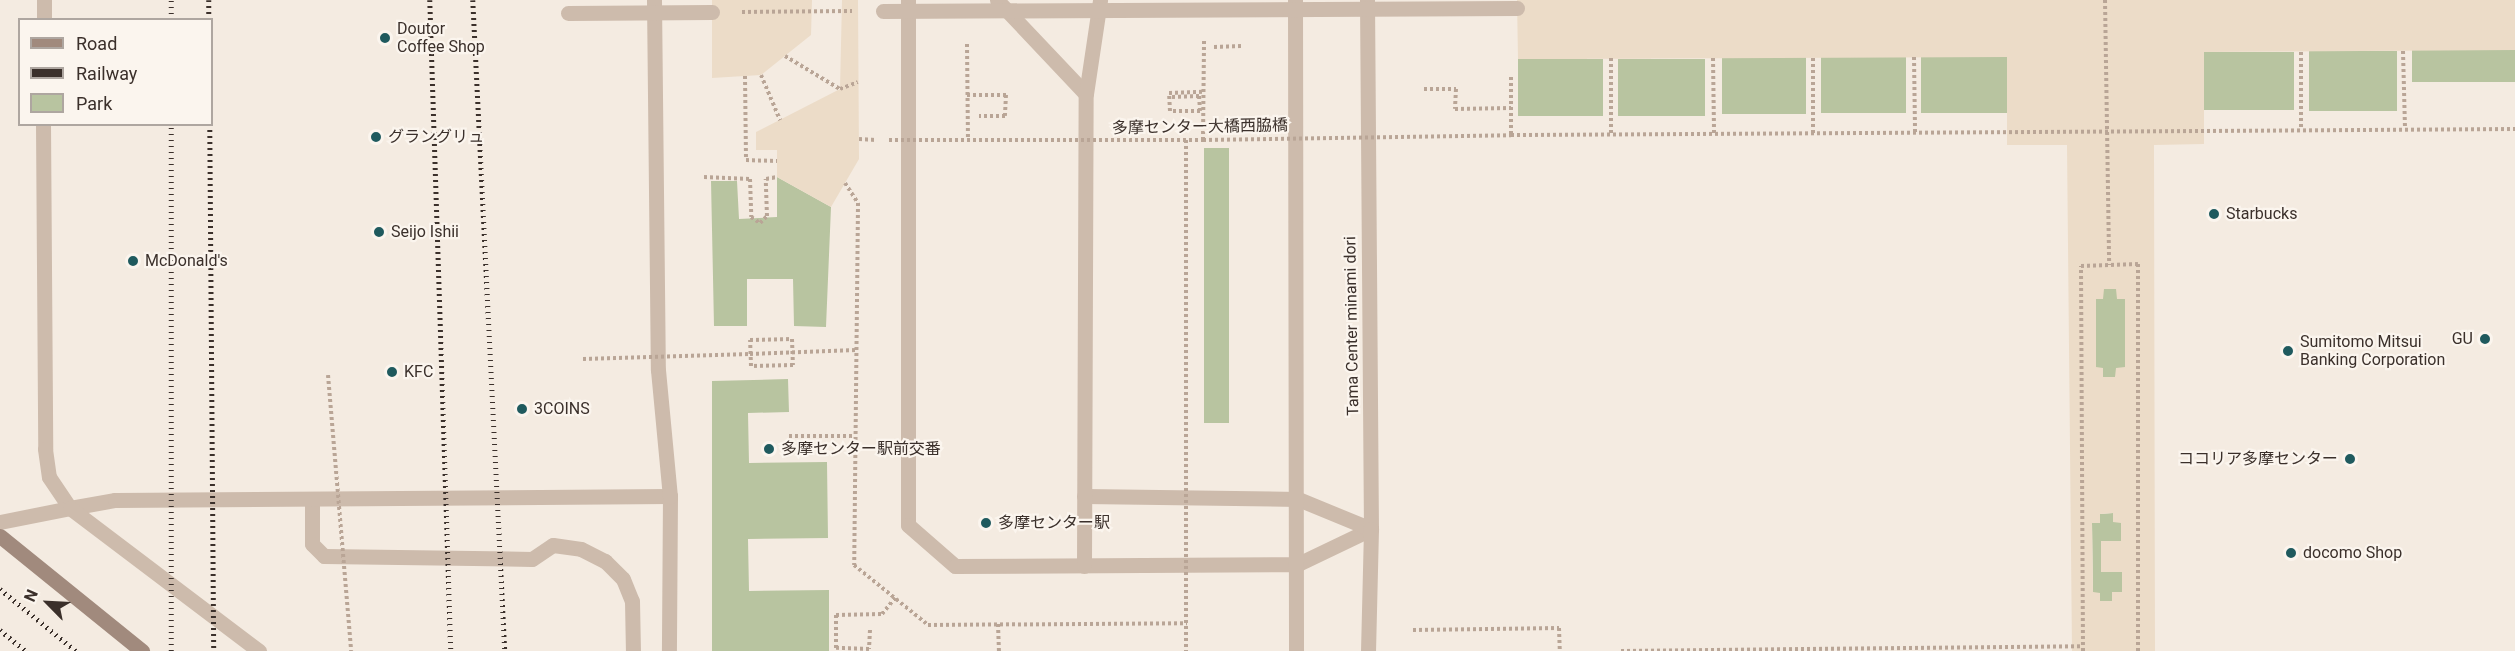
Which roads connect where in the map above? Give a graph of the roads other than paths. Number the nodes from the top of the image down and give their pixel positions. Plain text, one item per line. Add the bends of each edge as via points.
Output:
1 (44, 0) edge
2 (654, 0) edge
3 (908, 0) edge
4 (997, 0) edge
5 (1100, 0) edge
6 (1295, 0) edge
7 (1367, 0) edge
8 (1517, 8) dead end
9 (883, 11) dead end
10 (712, 12) road end
11 (568, 13) dead end
12 (44, 18) edge
13 (1086, 94) junction
14 (43, 126) edge
15 (670, 496) junction
16 (1084, 496) junction
17 (312, 498) junction
18 (1298, 499) junction
19 (70, 508) junction
20 (0, 522) edge
21 (1371, 529) junction
22 (0, 536) edge
23 (1298, 564) junction
24 (1084, 566) junction
25 (142, 651) edge
26 (259, 651) edge
27 (633, 651) edge
28 (669, 651) edge
29 (1296, 651) edge
30 (1368, 651) edge

1 - 12 street
2 - 15 street via 658,370
3 - 24 street via 908,525 955,566
4 - 13 street
5 - 13 street
6 - 18 street
7 - 21 street, Tama Center minami dori
8 - 9 street, bridge
10 - 11 street, bridge
13 - 16 street
14 - 19 street via 45,449 49,477
15 - 17 street
15 - 28 street
16 - 18 street
16 - 24 street
17 - 19 street via 114,500
17 - 27 street via 312,544 324,556 532,559 553,545 581,549 605,561 623,579 632,601
18 - 21 street
18 - 23 street
19 - 20 street
19 - 26 street
21 - 23 street
21 - 30 street, Tama Center minami dori
22 - 25 main road
23 - 24 street
23 - 29 street

